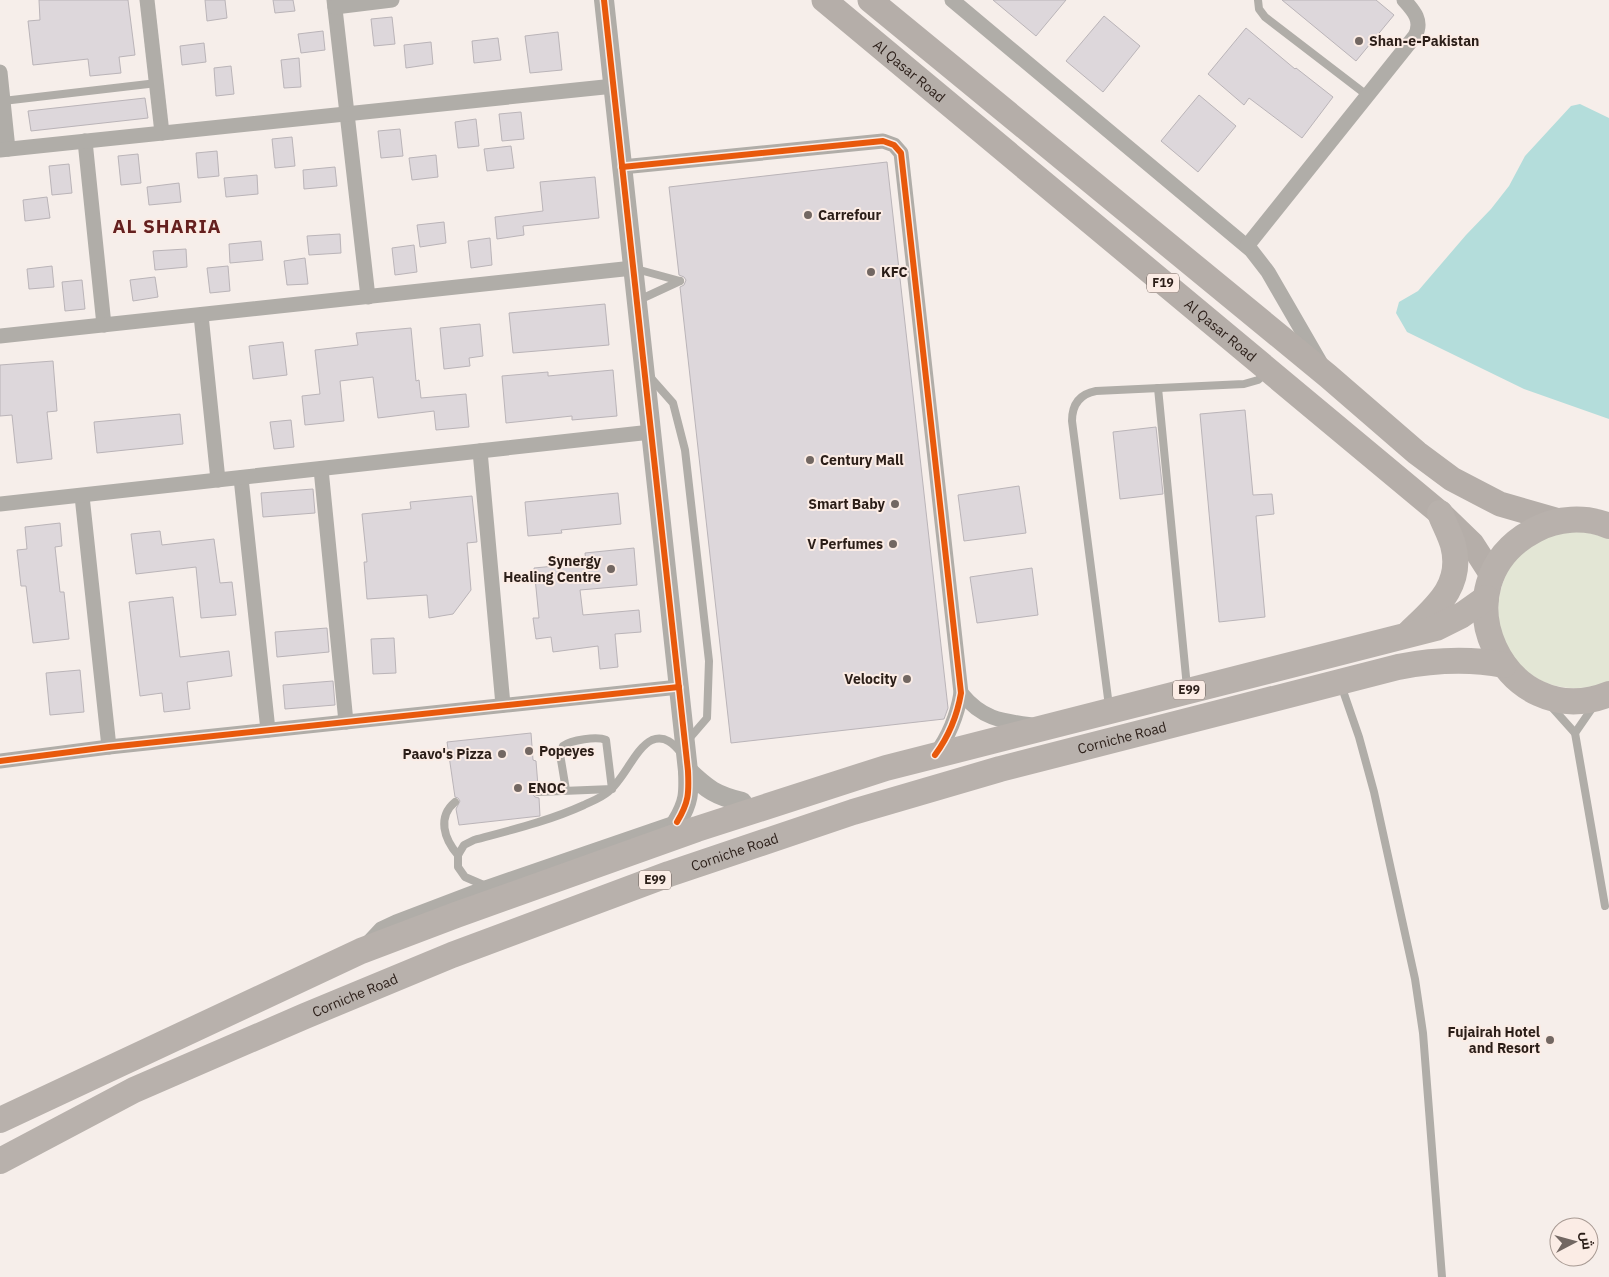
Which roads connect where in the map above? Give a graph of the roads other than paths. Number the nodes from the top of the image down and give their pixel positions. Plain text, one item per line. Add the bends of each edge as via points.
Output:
1 (147, 0) edge
2 (392, 0) edge
3 (604, 0) edge
4 (824, 0) edge
5 (870, 0) edge
6 (952, 0) edge
7 (1258, 0) edge
8 (1404, 0) edge
9 (335, 3) edge
10 (0, 72) edge
11 (157, 83) junction
12 (614, 86) junction
13 (1368, 96) junction
14 (3, 101) junction
15 (346, 114) junction
16 (162, 133) junction
17 (85, 141) junction
18 (4, 150) edge
19 (622, 167) junction
20 (1247, 246) junction
21 (633, 268) junction
22 (368, 297) junction
23 (637, 301) junction
24 (201, 315) junction
25 (104, 325) junction
26 (0, 336) edge
27 (645, 370) junction
28 (1269, 370) junction
29 (1328, 376) junction
30 (1158, 388) junction
31 (651, 432) junction
32 (480, 451) junction
33 (322, 469) junction
34 (241, 478) junction
35 (218, 480) junction
36 (82, 496) junction
37 (0, 504) edge
38 (1440, 513) junction
39 (1559, 521) junction
40 (1609, 526) edge
41 (1489, 587) junction
42 (1406, 635) junction
43 (1504, 665) junction
44 (1339, 681) junction
45 (679, 686) junction
46 (1187, 691) junction
47 (1537, 692) junction
48 (961, 693) junction
49 (1606, 695) edge
50 (503, 705) junction
51 (1110, 710) junction
52 (346, 722) junction
53 (1045, 727) junction
54 (268, 730) junction
55 (1575, 733) junction
56 (686, 744) junction
57 (108, 747) junction
58 (935, 755) junction
59 (0, 761) edge
60 (886, 768) junction
61 (688, 770) junction
62 (612, 789) junction
63 (566, 790) junction
64 (538, 792) dead end
65 (455, 802) dead end
66 (742, 802) junction
67 (677, 822) junction
68 (458, 855) junction
69 (488, 887) junction
70 (1605, 906) dead end
71 (361, 951) junction
72 (0, 1120) edge
73 (0, 1161) edge
74 (1442, 1277) edge

1 - 11 street
2 - 9 street
3 - 12 street
4 - 28 main road, Al Qasar Road / F19
5 - 29 main road, F19
6 - 20 street
7 - 13 lane via 1259,9 1265,17
8 - 13 street via 1418,20 1418,31
9 - 15 street
10 - 14 street
11 - 14 lane
11 - 16 street
12 - 15 street
12 - 19 street
13 - 20 street
14 - 18 street
15 - 16 street
15 - 22 street
16 - 17 street
17 - 18 street
17 - 25 street
19 - 21 street
19 - 48 street via 883,141 894,145 901,153 947,639
20 - 29 street via 1268,272
21 - 22 street
21 - 23 street
21 - 23 lane via 680,281
22 - 24 street
23 - 27 street
24 - 25 street
24 - 35 street
25 - 26 street
27 - 31 street
27 - 56 lane via 673,404 685,450 710,661 707,718
28 - 30 lane via 1258,380 1244,384
28 - 38 main road, Al Qasar Road / F19
29 - 39 main road, F19 via 1452,479 1500,504
30 - 46 lane
30 - 51 lane via 1088,393 1080,397 1072,412
31 - 32 street
31 - 45 street
32 - 33 street
32 - 50 street
33 - 34 street
33 - 52 street
34 - 35 street
34 - 54 street
35 - 36 street
36 - 37 street
36 - 57 street
38 - 41 main road, Al Qasar Road / F19 via 1484,560
38 - 42 highway via 1453,545 1451,584 1440,604
39 - 40 highway via 1591,521
39 - 41 highway via 1542,526 1519,540 1501,560
41 - 42 highway, E99 via 1462,615
41 - 43 highway via 1488,633
42 - 46 highway, E99
43 - 44 highway, Corniche Road / E99 via 1469,660 1433,661
43 - 47 highway
44 - 73 highway, Corniche Road / E99 via 1000,769 853,812 669,874 452,955 305,1016 134,1090
44 - 74 lane via 1370,774 1415,979 1423,1033
45 - 50 street
45 - 56 street
46 - 51 highway, E99
47 - 49 highway via 1569,701
47 - 55 lane
48 - 53 street via 990,717
48 - 58 street via 950,732
49 - 55 lane
50 - 52 street
51 - 53 highway, E99
52 - 54 street
53 - 58 highway, E99
54 - 57 street
55 - 70 lane
56 - 61 street
57 - 59 street
58 - 60 highway, E99
60 - 66 street
60 - 71 highway, E99 via 696,830
61 - 62 lane via 674,744 664,738 653,740 646,744
61 - 66 street via 719,796
61 - 67 street via 686,808
62 - 63 lane
62 - 63 lane via 607,742 601,738 572,741 563,746 560,754
62 - 68 lane via 560,815 474,840 464,845
63 - 64 lane
65 - 68 lane via 444,816 444,824 448,841
66 - 67 street
67 - 69 street
68 - 69 lane via 458,867 465,876
69 - 71 street via 381,929
71 - 72 highway, E99

